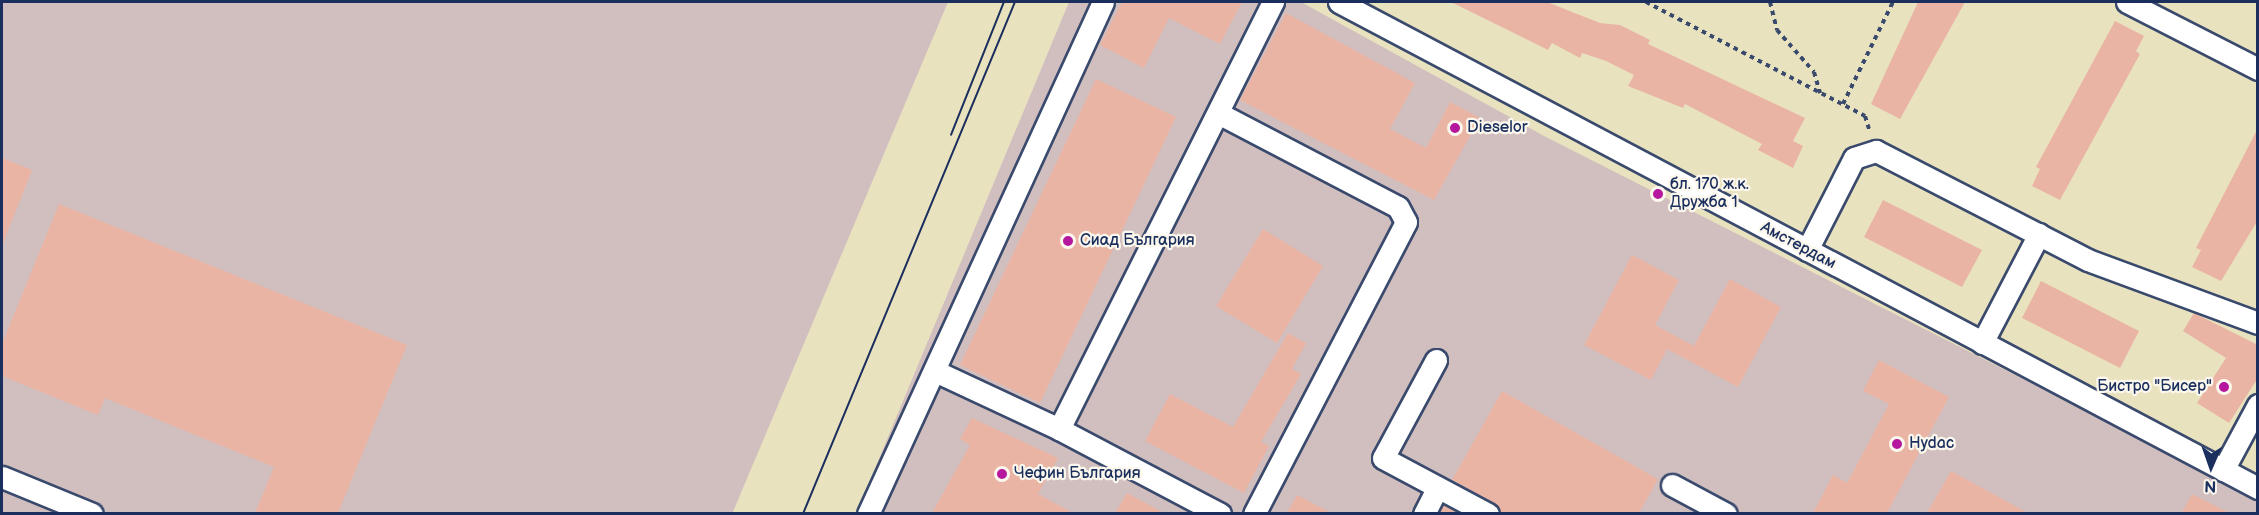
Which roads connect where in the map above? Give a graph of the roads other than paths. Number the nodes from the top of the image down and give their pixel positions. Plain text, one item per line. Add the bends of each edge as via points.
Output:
1 (1103, 2) edge
2 (1274, 2) edge
3 (1340, 2) edge
4 (2127, 2) edge
5 (1377, 10) edge
6 (2258, 69) edge
7 (1218, 113) junction
8 (2039, 234) junction
9 (1807, 250) junction
10 (2258, 323) edge
11 (1982, 344) junction
12 (1436, 360) dead end
13 (937, 372) junction
14 (2258, 405) edge
15 (1059, 429) junction
16 (2223, 470) junction
17 (2, 477) edge
18 (1672, 485) dead end
19 (1437, 487) junction
20 (2258, 488) edge
21 (92, 513) edge
22 (868, 513) edge
23 (1220, 513) edge
24 (1254, 513) edge
25 (1424, 513) edge
26 (1488, 513) edge
27 (1726, 513) edge

1 - 13 street
2 - 7 street
3 - 5 street, Амстердам
4 - 6 street
5 - 9 street, Амстердам
7 - 15 street
7 - 24 street via 1398,207 1406,222
8 - 9 street via 1876,151 1854,158
8 - 10 street via 2088,260
8 - 11 street
9 - 11 street, Амстердам
11 - 16 street, Амстердам
12 - 19 street via 1383,458
13 - 15 street
13 - 22 street
14 - 16 street
15 - 23 street
16 - 20 street, Амстердам
17 - 21 street
18 - 27 street
19 - 25 street
19 - 26 street

